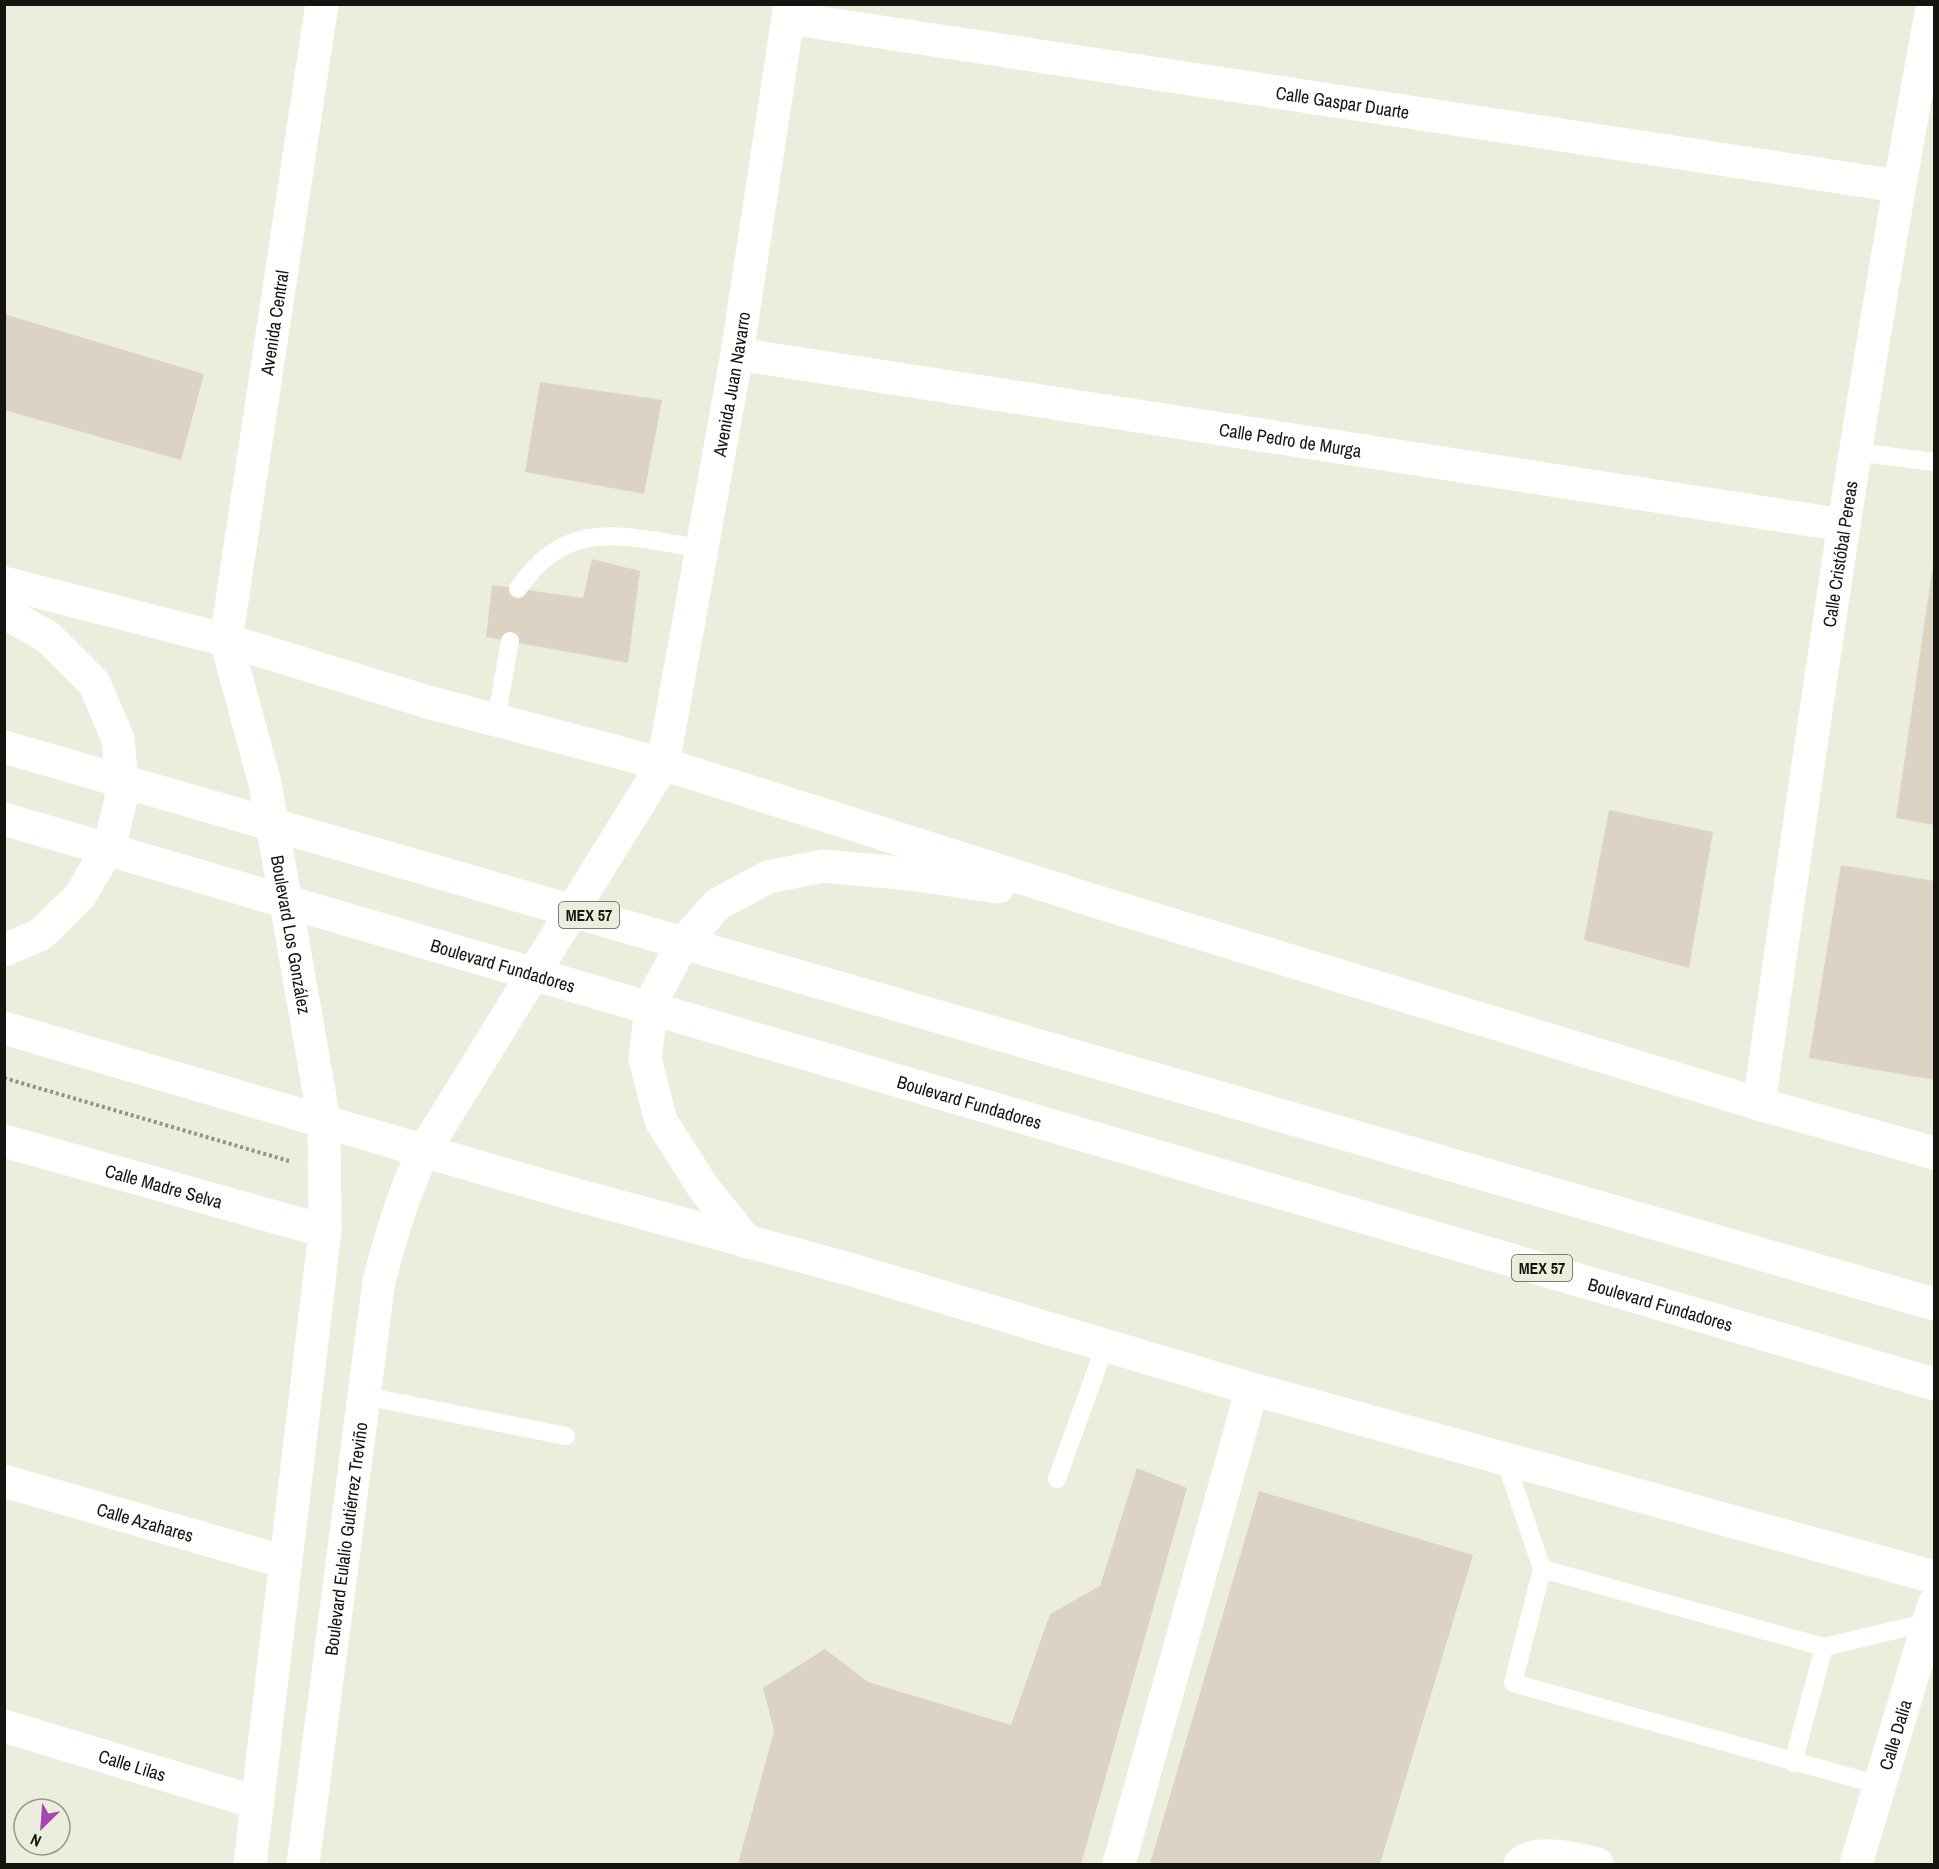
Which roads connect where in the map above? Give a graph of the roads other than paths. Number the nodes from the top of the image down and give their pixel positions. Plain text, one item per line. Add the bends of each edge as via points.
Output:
1 (322, 4) edge
2 (1933, 4) edge
3 (789, 11) edge
4 (1898, 186) junction
5 (737, 354) junction
6 (1855, 452) junction
7 (1935, 462) edge
8 (1843, 525) junction
9 (702, 548) junction
10 (4, 582) edge
11 (518, 589) dead end
12 (4, 612) edge
13 (226, 640) junction
14 (510, 641) dead end
15 (496, 720) junction
16 (4, 747) edge
17 (663, 764) junction
18 (4, 819) edge
19 (1101, 903) junction
20 (4, 950) edge
21 (4, 1028) edge
22 (1759, 1104) junction
23 (324, 1120) junction
24 (4, 1142) edge
25 (424, 1151) junction
26 (1935, 1153) edge
27 (325, 1231) junction
28 (747, 1242) junction
29 (1935, 1304) edge
30 (1105, 1346) junction
31 (1935, 1384) edge
32 (1251, 1389) junction
33 (364, 1396) junction
34 (566, 1436) dead end
35 (1505, 1459) junction
36 (1057, 1479) dead end
37 (4, 1481) edge
38 (285, 1562) junction
39 (1542, 1569) junction
40 (1935, 1577) edge
41 (1932, 1613) edge
42 (1824, 1647) junction
43 (4, 1725) edge
44 (1793, 1763) junction
45 (1879, 1785) junction
46 (258, 1803) junction
47 (250, 1864) edge
48 (303, 1864) edge
49 (1119, 1864) edge
50 (1520, 1864) edge
51 (1597, 1864) edge
52 (1856, 1864) edge

1 - 13 main road, Avenida Central
2 - 4 main road, Calle Cristóbal Pereas
3 - 4 main road, Calle Gaspar Duarte
3 - 5 main road, Avenida Juan Navarro
4 - 6 main road, Calle Cristóbal Pereas
5 - 8 main road, Calle Pedro de Murga
5 - 9 main road, Avenida Juan Navarro
6 - 7 lane
6 - 8 main road, Calle Cristóbal Pereas
8 - 22 main road, Calle Cristóbal Pereas
9 - 11 lane via 606,536 570,541 530,570
9 - 17 main road, Avenida Juan Navarro
10 - 13 main road
12 - 20 main road via 48,637 94,683 118,739 123,790 110,845 80,896 40,935
13 - 15 main road
13 - 23 main road, Boulevard Los González via 265,783
14 - 15 lane
15 - 17 main road
16 - 29 main road, MEX 57
17 - 19 main road
17 - 25 main road
18 - 31 main road, Boulevard Fundadores / MEX 57
19 - 22 main road
19 - 28 main road via 911,874 823,866 768,877 718,904 682,944 652,1001 645,1058 661,1121 703,1187
21 - 23 main road
22 - 26 main road
23 - 25 main road
23 - 27 main road, Boulevard Los González
24 - 27 main road, Calle Madre Selva
25 - 28 main road
25 - 33 main road, Boulevard Eulalio Gutiérrez Treviño via 397,1214 379,1281
27 - 38 main road
28 - 30 main road
30 - 32 main road
30 - 36 lane
32 - 35 main road
32 - 49 main road
33 - 34 lane
33 - 48 main road, Boulevard Eulalio Gutiérrez Treviño
35 - 39 lane
35 - 40 main road
37 - 38 main road, Calle Azahares
38 - 46 main road
39 - 42 lane
39 - 44 lane via 1513,1683
41 - 42 lane
41 - 45 main road, Calle Dalia
42 - 44 lane
43 - 46 main road, Calle Lilas
44 - 45 lane
45 - 52 main road, Calle Dalia
46 - 47 main road
50 - 51 main road via 1550,1855

